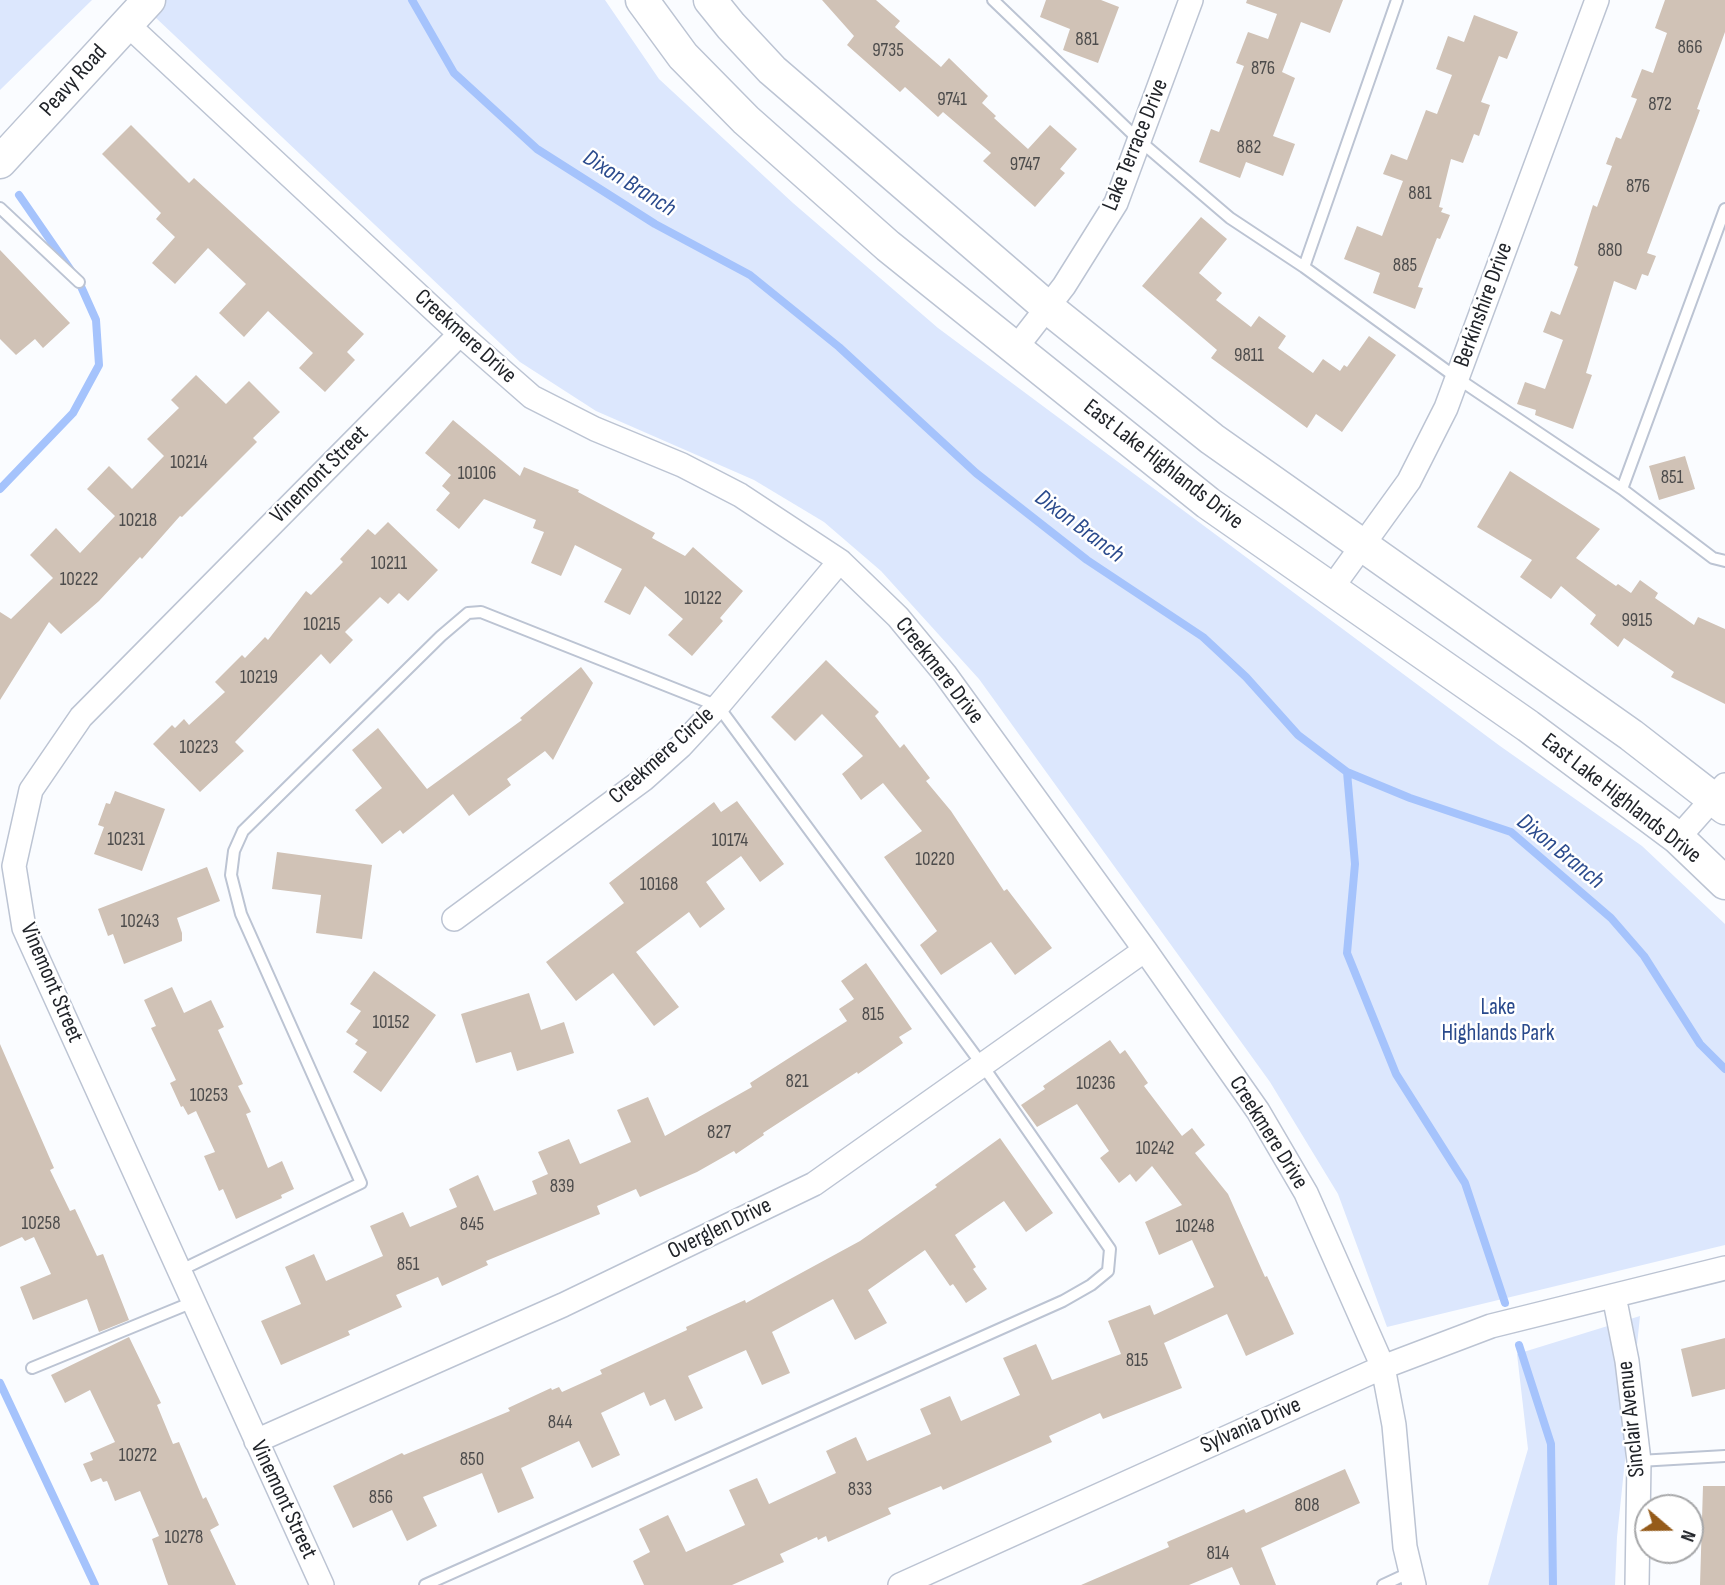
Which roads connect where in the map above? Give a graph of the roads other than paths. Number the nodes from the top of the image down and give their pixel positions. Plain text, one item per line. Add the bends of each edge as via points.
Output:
1 (149, 0) edge
2 (642, 0) edge
3 (710, 0) edge
4 (993, 0) edge
5 (1191, 0) edge
6 (1397, 0) edge
7 (1597, 0) edge
8 (127, 24) junction
9 (1140, 141) junction
10 (6, 152) edge
11 (0, 208) edge
12 (1725, 209) edge
13 (1304, 267) junction
14 (79, 282) dead end
15 (1047, 307) junction
16 (460, 334) junction
17 (1015, 349) junction
18 (1457, 378) junction
19 (1622, 489) junction
20 (1364, 546) junction
21 (840, 561) junction
22 (1725, 561) edge
23 (1331, 589) junction
24 (719, 706) junction
25 (1721, 797) edge
26 (1678, 838) junction
27 (1725, 883) edge
28 (454, 919) dead end
29 (1145, 950) junction
30 (983, 1066) junction
31 (1725, 1268) edge
32 (179, 1271) junction
33 (1614, 1296) junction
34 (193, 1303) junction
35 (1382, 1367) junction
36 (32, 1368) dead end
37 (256, 1441) junction
38 (1725, 1456) edge
39 (1639, 1461) junction
40 (1413, 1579) edge
41 (322, 1585) edge
42 (425, 1585) edge
43 (900, 1585) edge
44 (1383, 1585) edge
45 (1637, 1585) edge

1 - 8 main road, Peavy Road
2 - 17 main road, East Lake Highlands Drive via 683,56 746,120 888,246
3 - 15 main road via 772,70
4 - 9 lane
5 - 9 street, Lake Terrace Drive
6 - 13 lane
7 - 18 street, Berkinshire Drive
8 - 10 main road, Peavy Road
8 - 16 street, Creekmere Drive
9 - 13 lane via 1230,218
9 - 15 street, Lake Terrace Drive via 1116,204
11 - 14 lane
12 - 19 lane
13 - 18 lane
15 - 17 street, Lake Terrace Drive
15 - 20 main road via 1212,439
16 - 21 street, Creekmere Drive via 532,397 740,495
16 - 32 street, Vinemont Street via 81,717 31,790 14,866 24,928
17 - 23 main road, East Lake Highlands Drive via 1208,503
18 - 19 lane
18 - 20 street, Berkinshire Drive via 1409,481
19 - 22 lane via 1713,558
20 - 23 street, Berkinshire Drive
20 - 25 main road
21 - 24 street, Creekmere Circle
21 - 29 street, Creekmere Drive via 898,617 945,674
23 - 26 main road, East Lake Highlands Drive via 1528,726
24 - 28 street, Creekmere Circle via 644,779
24 - 30 lane
24 - 32 lane via 481,612 468,613 243,831 234,851 231,876 241,914 361,1183
25 - 26 street
26 - 27 main road, East Lake Highlands Drive
29 - 30 street, Overglen Drive
29 - 35 street, Creekmere Drive via 1258,1111 1306,1193
30 - 37 street, Overglen Drive via 814,1184 563,1305
30 - 42 lane via 1110,1249 1108,1271 1063,1301
31 - 33 street, Sylvania Drive
32 - 34 street, Vinemont Street
33 - 35 street, Sylvania Drive via 1491,1326
33 - 39 street, Sinclair Avenue via 1628,1361
34 - 36 lane
34 - 37 street, Vinemont Street
35 - 40 street, Creekmere Drive
35 - 43 street, Sylvania Drive
37 - 41 street, Vinemont Street
38 - 39 lane
39 - 45 street, Sinclair Avenue
40 - 44 lane

